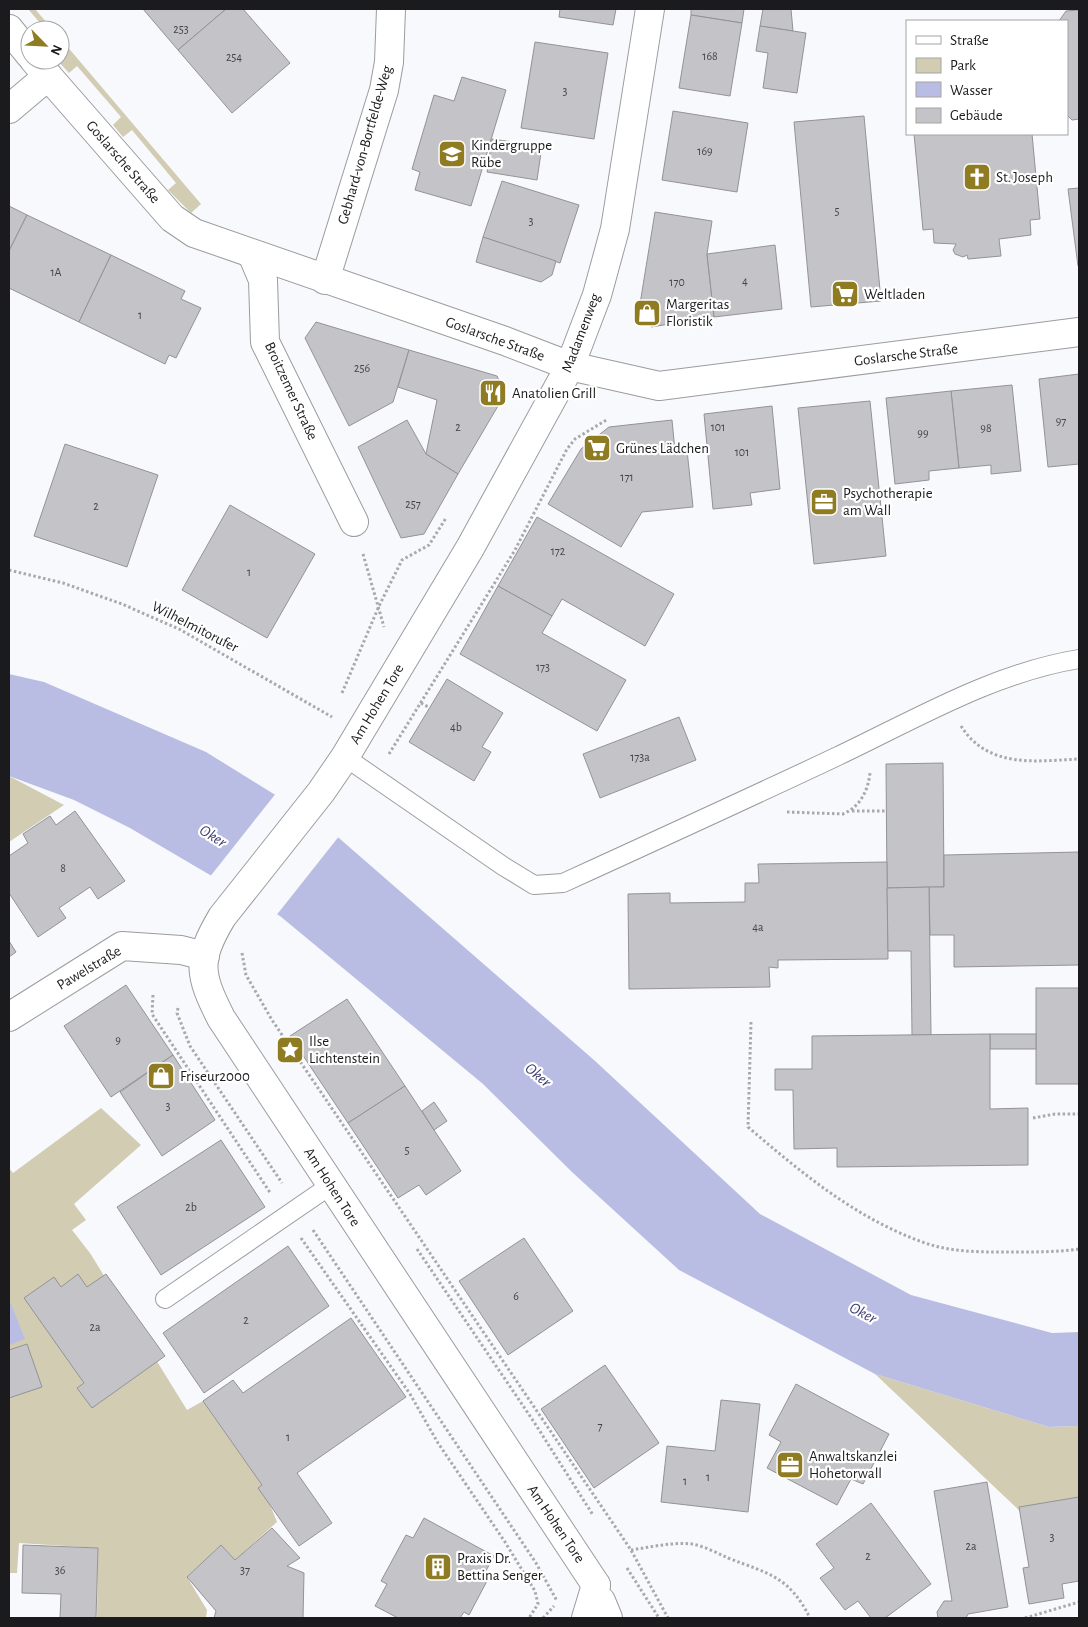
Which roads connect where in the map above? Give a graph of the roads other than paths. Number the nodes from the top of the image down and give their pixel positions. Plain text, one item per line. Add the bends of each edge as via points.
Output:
1 (391, 9) edge
2 (650, 9) edge
3 (9, 29) edge
4 (20, 43) edge
5 (39, 70) edge
6 (43, 70) edge
7 (9, 108) edge
8 (252, 254) junction
9 (326, 280) junction
10 (1079, 332) edge
11 (570, 366) junction
12 (354, 522) road end
13 (409, 651) joint
14 (1079, 659) edge
15 (351, 746) junction
16 (205, 956) junction
17 (9, 1017) edge
18 (331, 1185) junction
19 (165, 1299) dead end
20 (603, 1608) edge

1 - 9 street, Gebhard-von-Bortfelde-Weg via 389,62 384,90
2 - 11 street, Madamenweg via 615,229 597,295
3 - 4 street
5 - 7 street
6 - 8 street, Goslarsche Straße via 172,218 194,233
8 - 9 street, Goslarsche Straße
8 - 12 street, Broitzemer Straße via 263,280 265,342
9 - 11 street, Goslarsche Straße
10 - 11 street, Goslarsche Straße via 659,386
11 - 13 street, Madamenweg
13 - 15 street, Am Hohen Tore
14 - 15 lane, Am Hohen Tore via 1004,678 564,883 534,885 449,828
15 - 16 street, Am Hohen Tore via 321,792 222,918
16 - 17 street, Pawelstraße via 181,950 122,946
16 - 18 street, Am Hohen Tore via 202,973 206,989 221,1018
18 - 19 lane
18 - 20 street, Am Hohen Tore

